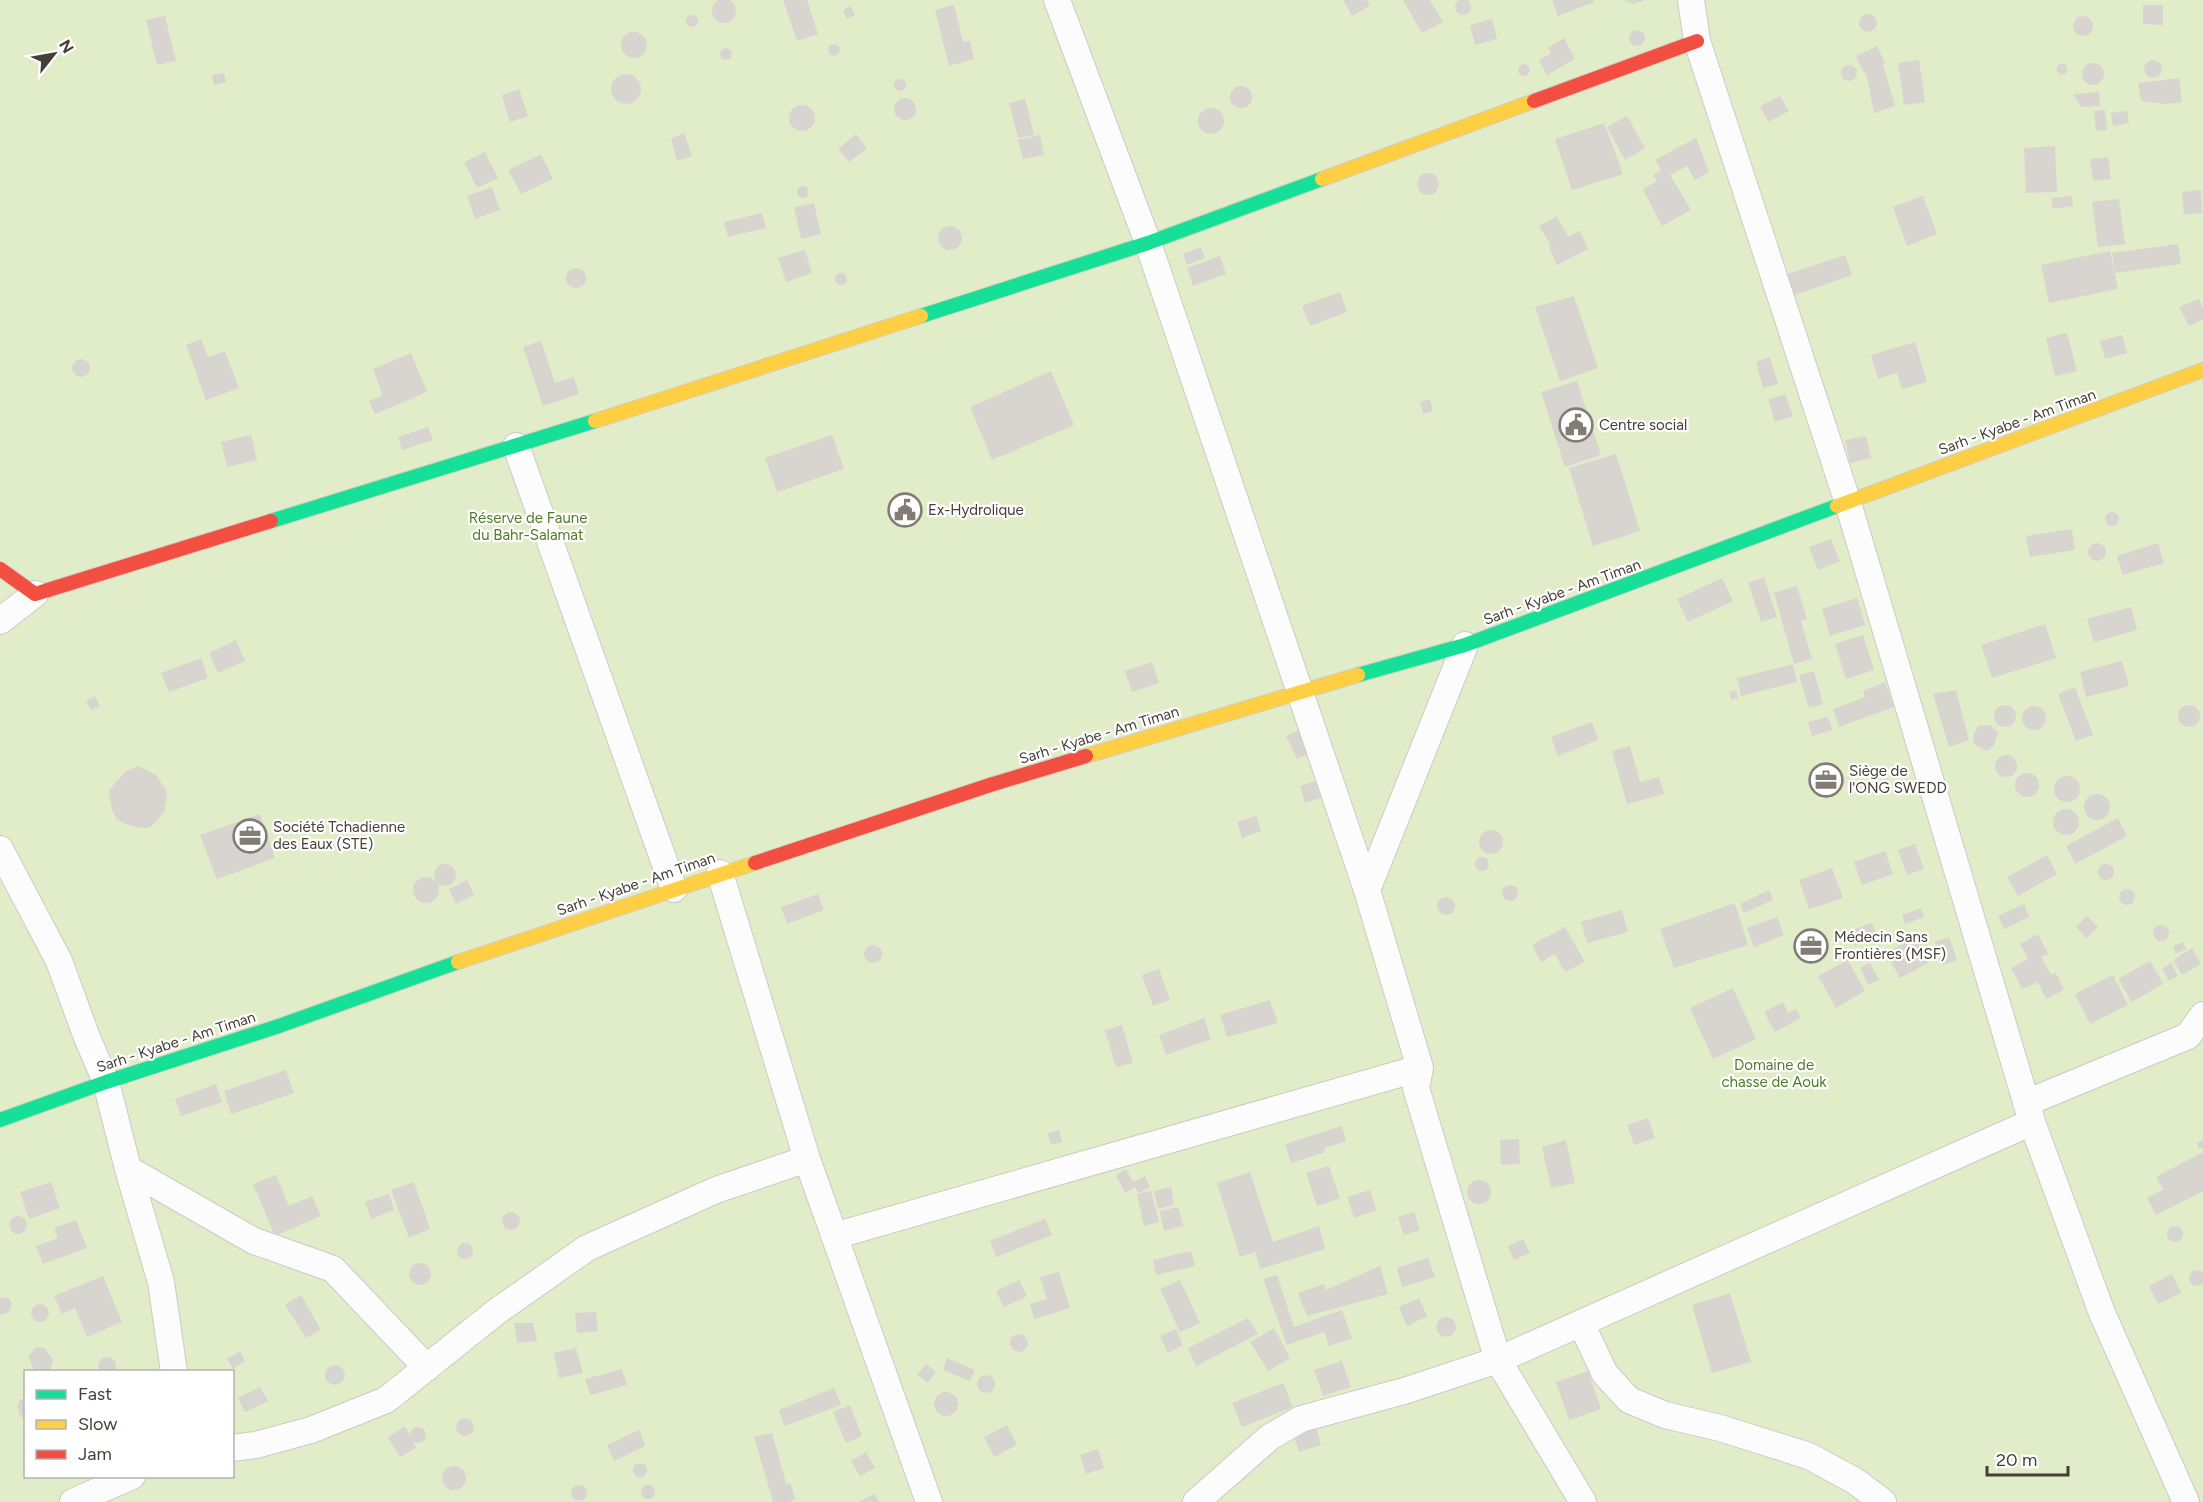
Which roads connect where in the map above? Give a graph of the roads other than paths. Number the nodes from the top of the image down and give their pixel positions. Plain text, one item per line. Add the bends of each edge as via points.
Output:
1 (1057, 0) edge
2 (1691, 0) edge
3 (1697, 41) junction
4 (1148, 243) junction
5 (2203, 370) edge
6 (516, 446) junction
7 (1848, 503) junction
8 (0, 569) edge
9 (35, 594) junction
10 (0, 621) edge
11 (1465, 645) junction
12 (1299, 692) junction
13 (0, 849) edge
14 (720, 873) junction
15 (674, 889) junction
16 (1367, 890) junction
17 (2203, 1015) edge
18 (2195, 1031) edge
19 (1420, 1068) junction
20 (106, 1082) junction
21 (2029, 1113) junction
22 (0, 1120) edge
23 (807, 1159) junction
24 (128, 1168) junction
25 (834, 1236) junction
26 (1581, 1323) junction
27 (1498, 1359) junction
28 (427, 1368) junction
29 (174, 1370) edge
30 (234, 1448) edge
31 (127, 1478) edge
32 (73, 1502) edge
33 (929, 1502) edge
34 (1196, 1502) edge
35 (1583, 1502) edge
36 (1883, 1502) edge
37 (2186, 1502) edge

1 - 4 street
2 - 3 street
3 - 4 main road
3 - 7 street
4 - 6 main road
4 - 12 street
5 - 7 main road, Sarh - Kyabe - Am Timan
6 - 9 main road
6 - 15 street
7 - 11 main road, Sarh - Kyabe - Am Timan
7 - 21 street
8 - 9 main road
9 - 10 street
11 - 12 main road, Sarh - Kyabe - Am Timan
11 - 16 street
12 - 14 main road, Sarh - Kyabe - Am Timan via 990,784
12 - 16 street
13 - 20 street via 58,961
14 - 15 main road, Sarh - Kyabe - Am Timan
14 - 23 street
15 - 20 main road, Sarh - Kyabe - Am Timan
16 - 19 street
17 - 18 street
18 - 21 street
19 - 25 street
19 - 27 street via 1416,1088
20 - 22 main road, Sarh - Kyabe - Am Timan
20 - 24 street
21 - 26 street
21 - 37 street via 2102,1313
23 - 25 street
23 - 28 street via 716,1190 587,1248 496,1312
24 - 28 street via 254,1241 333,1269
24 - 29 street via 161,1282
25 - 33 street
26 - 27 street
26 - 36 street via 1605,1374 1629,1400 1665,1415 1809,1456
27 - 34 street via 1404,1391 1301,1419 1270,1437
27 - 35 street
28 - 30 street via 386,1400 311,1430
31 - 32 street

